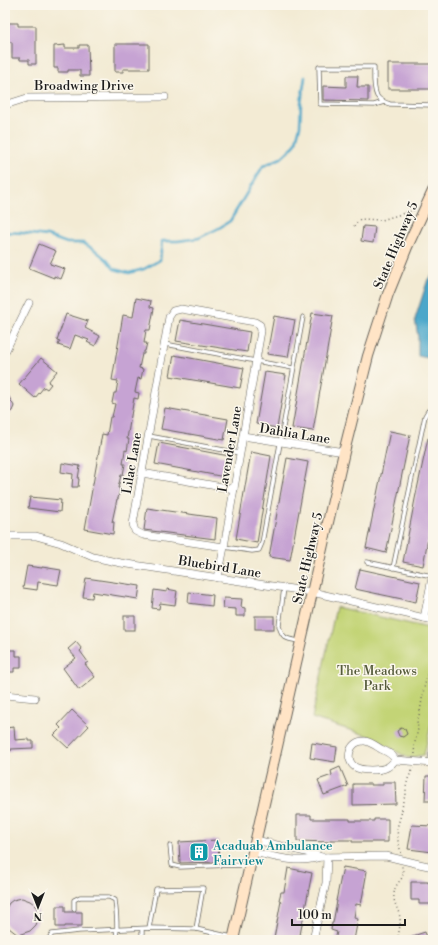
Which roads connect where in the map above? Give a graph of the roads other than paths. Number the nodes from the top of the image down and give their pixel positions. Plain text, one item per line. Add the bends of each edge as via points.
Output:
1 (165, 97) dead end
2 (384, 102) junction
3 (5, 105) edge
4 (433, 105) edge
5 (433, 191) edge
6 (429, 208) edge
7 (29, 303) dead end
8 (173, 311) joint
9 (303, 317) dead end
10 (164, 344) junction
11 (5, 352) edge
12 (256, 361) junction
13 (293, 368) junction
14 (433, 407) edge
15 (148, 436) junction
16 (243, 436) junction
17 (280, 442) junction
18 (344, 452) junction
19 (240, 453) junction
20 (142, 473) junction
21 (234, 489) junction
22 (5, 536) edge
23 (224, 546) junction
24 (367, 562) dead end
25 (393, 568) junction
26 (433, 574) edge
27 (218, 578) junction
28 (284, 588) junction
29 (312, 592) junction
30 (424, 618) junction
31 (433, 620) edge
32 (302, 642) junction
33 (5, 695) edge
34 (35, 698) dead end
35 (433, 751) edge
36 (396, 760) junction
37 (432, 763) edge
38 (256, 840) junction
39 (170, 846) dead end
40 (253, 852) junction
41 (324, 857) junction
42 (250, 867) junction
43 (433, 867) edge
44 (74, 909) dead end
45 (149, 928) junction
46 (142, 929) junction
47 (196, 929) junction
48 (117, 930) junction
49 (233, 939) edge
50 (48, 940) edge
51 (115, 940) edge
52 (142, 940) edge
53 (313, 940) edge

1 - 3 street, Broadwing Drive via 27,98
2 - 2 lane via 377,96 374,67 319,67 320,104
2 - 4 lane
5 - 6 main road, State Highway 5
6 - 18 main road, State Highway 5 via 407,247 388,294 368,356
7 - 11 street
8 - 10 street, Lilac Lane
8 - 12 street, Lavender Lane via 181,309 260,325
9 - 13 lane
10 - 12 lane
10 - 15 street, Lilac Lane
12 - 13 lane
12 - 16 street, Lavender Lane
13 - 17 lane
14 - 25 lane via 425,416
15 - 19 lane
15 - 20 street, Lilac Lane
16 - 17 street, Dahlia Lane
16 - 19 street, Lavender Lane
17 - 18 street, Dahlia Lane
17 - 23 lane via 259,550
18 - 29 main road, State Highway 5
19 - 21 street, Lavender Lane
20 - 21 street
20 - 23 street, Lilac Lane via 133,524 135,531 143,535
21 - 23 street, Lavender Lane
22 - 27 street, Bluebird Lane via 36,536 61,543 93,557
23 - 27 street, Lavender Lane
24 - 25 lane
25 - 26 lane
26 - 30 street
27 - 28 street, Bluebird Lane
28 - 29 street, Bluebird Lane
28 - 32 lane via 280,632 282,636
29 - 30 street, Bluebird Lane
29 - 32 main road, State Highway 5
30 - 31 street, Bluebird Lane
32 - 38 main road, State Highway 5
33 - 34 street
35 - 37 street
36 - 36 street via 391,754 368,742 358,742 350,749 350,761 362,770 382,770
36 - 37 street
38 - 40 main road, State Highway 5
38 - 41 street
39 - 42 lane via 172,865
40 - 41 street via 296,860
40 - 42 main road, State Highway 5
41 - 43 street via 386,856
41 - 53 street via 326,883
42 - 49 main road, State Highway 5
44 - 48 lane via 74,900 80,897 109,897 115,900
45 - 46 lane
45 - 47 lane
45 - 47 lane via 156,889 203,888
46 - 48 lane
46 - 52 lane
47 - 49 lane
48 - 50 lane via 52,934
48 - 51 lane

